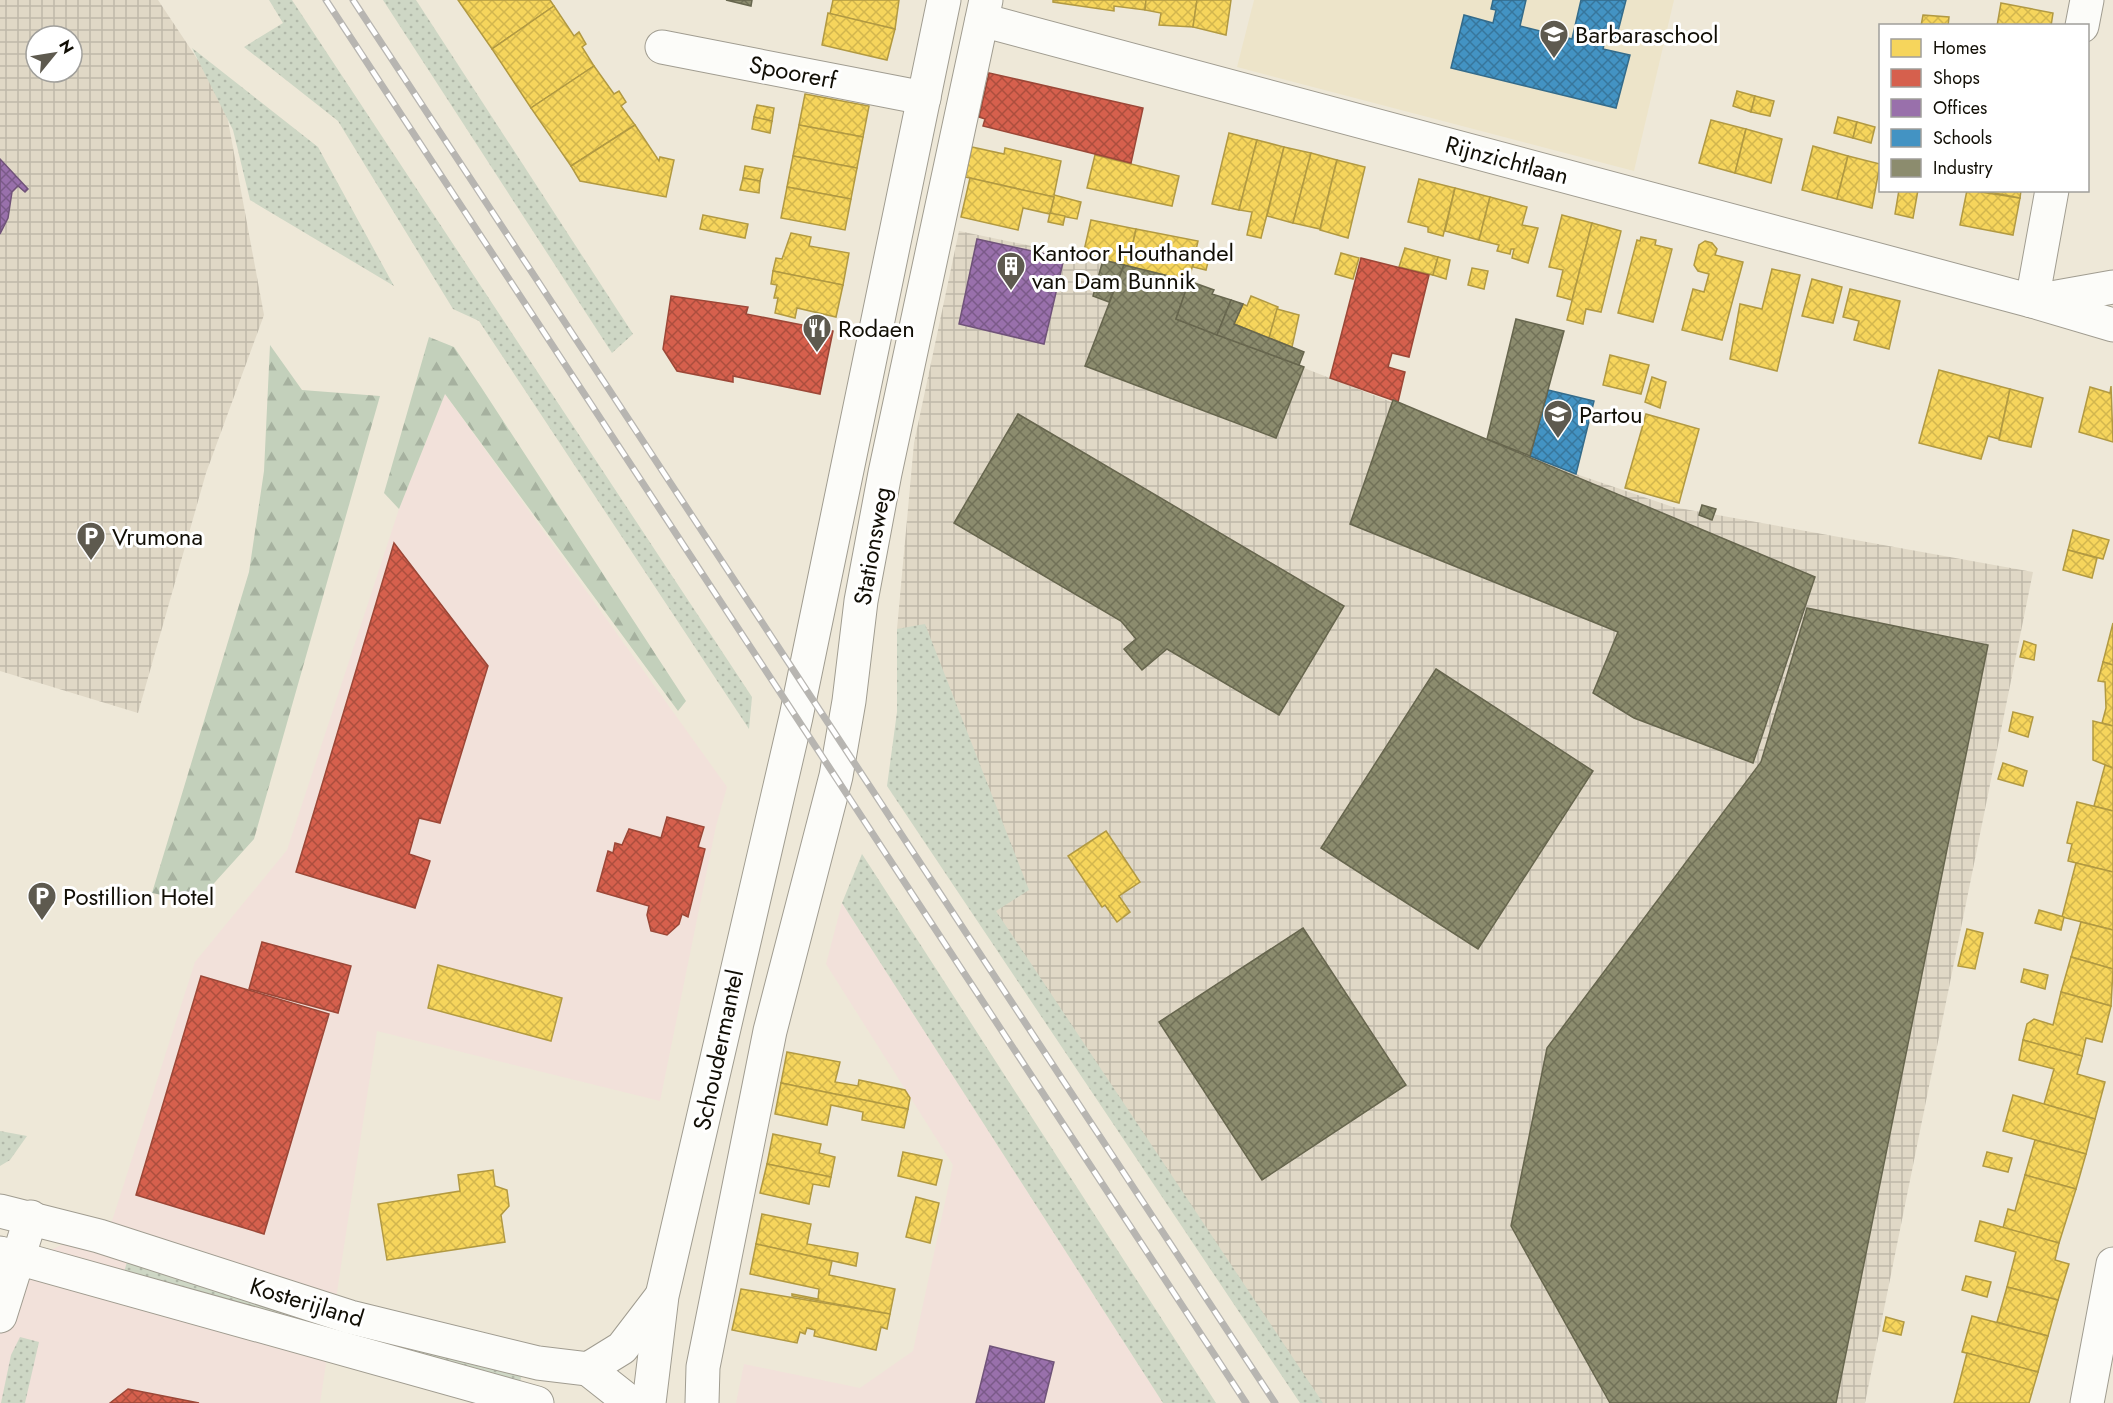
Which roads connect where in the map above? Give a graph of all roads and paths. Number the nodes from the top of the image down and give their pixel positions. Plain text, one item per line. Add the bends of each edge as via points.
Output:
1 (944, 0) edge
2 (2087, 0) edge
3 (984, 10) edge
4 (2082, 24) edge
5 (662, 47) dead end
6 (924, 98) junction
7 (2052, 192) edge
8 (2113, 287) edge
9 (2032, 301) junction
10 (2113, 325) edge
11 (876, 330) junction
12 (916, 335) junction
13 (799, 700) joint
14 (838, 759) joint
15 (15, 1214) edge
16 (9, 1254) edge
17 (2113, 1264) edge
18 (662, 1296) junction
19 (0, 1316) edge
20 (588, 1369) junction
21 (537, 1403) edge
22 (632, 1403) edge
23 (649, 1403) edge
24 (702, 1403) edge
25 (2088, 1403) edge

1 - 6 street, Stationsweg
2 - 4 street
3 - 9 street, Rijnzichtlaan
3 - 12 street, Stationsweg
5 - 6 street, Spoorerf
6 - 11 street, Stationsweg
7 - 9 street
8 - 9 street, Rijnzichtlaan
9 - 10 street, Rijnzichtlaan
11 - 12 street
11 - 13 street, Stationsweg
12 - 14 street, Stationsweg via 861,601
13 - 18 street, Schoudermantel
14 - 24 street, Schoudermantel via 770,1031 703,1367
15 - 16 street, Kosterijland
15 - 20 street, Kosterijland via 99,1236 350,1317 538,1363
16 - 19 street, Kosterijland
16 - 21 street, Kosterijland
17 - 25 street
18 - 20 street via 622,1348
18 - 23 street, Schoudermantel
20 - 22 street

